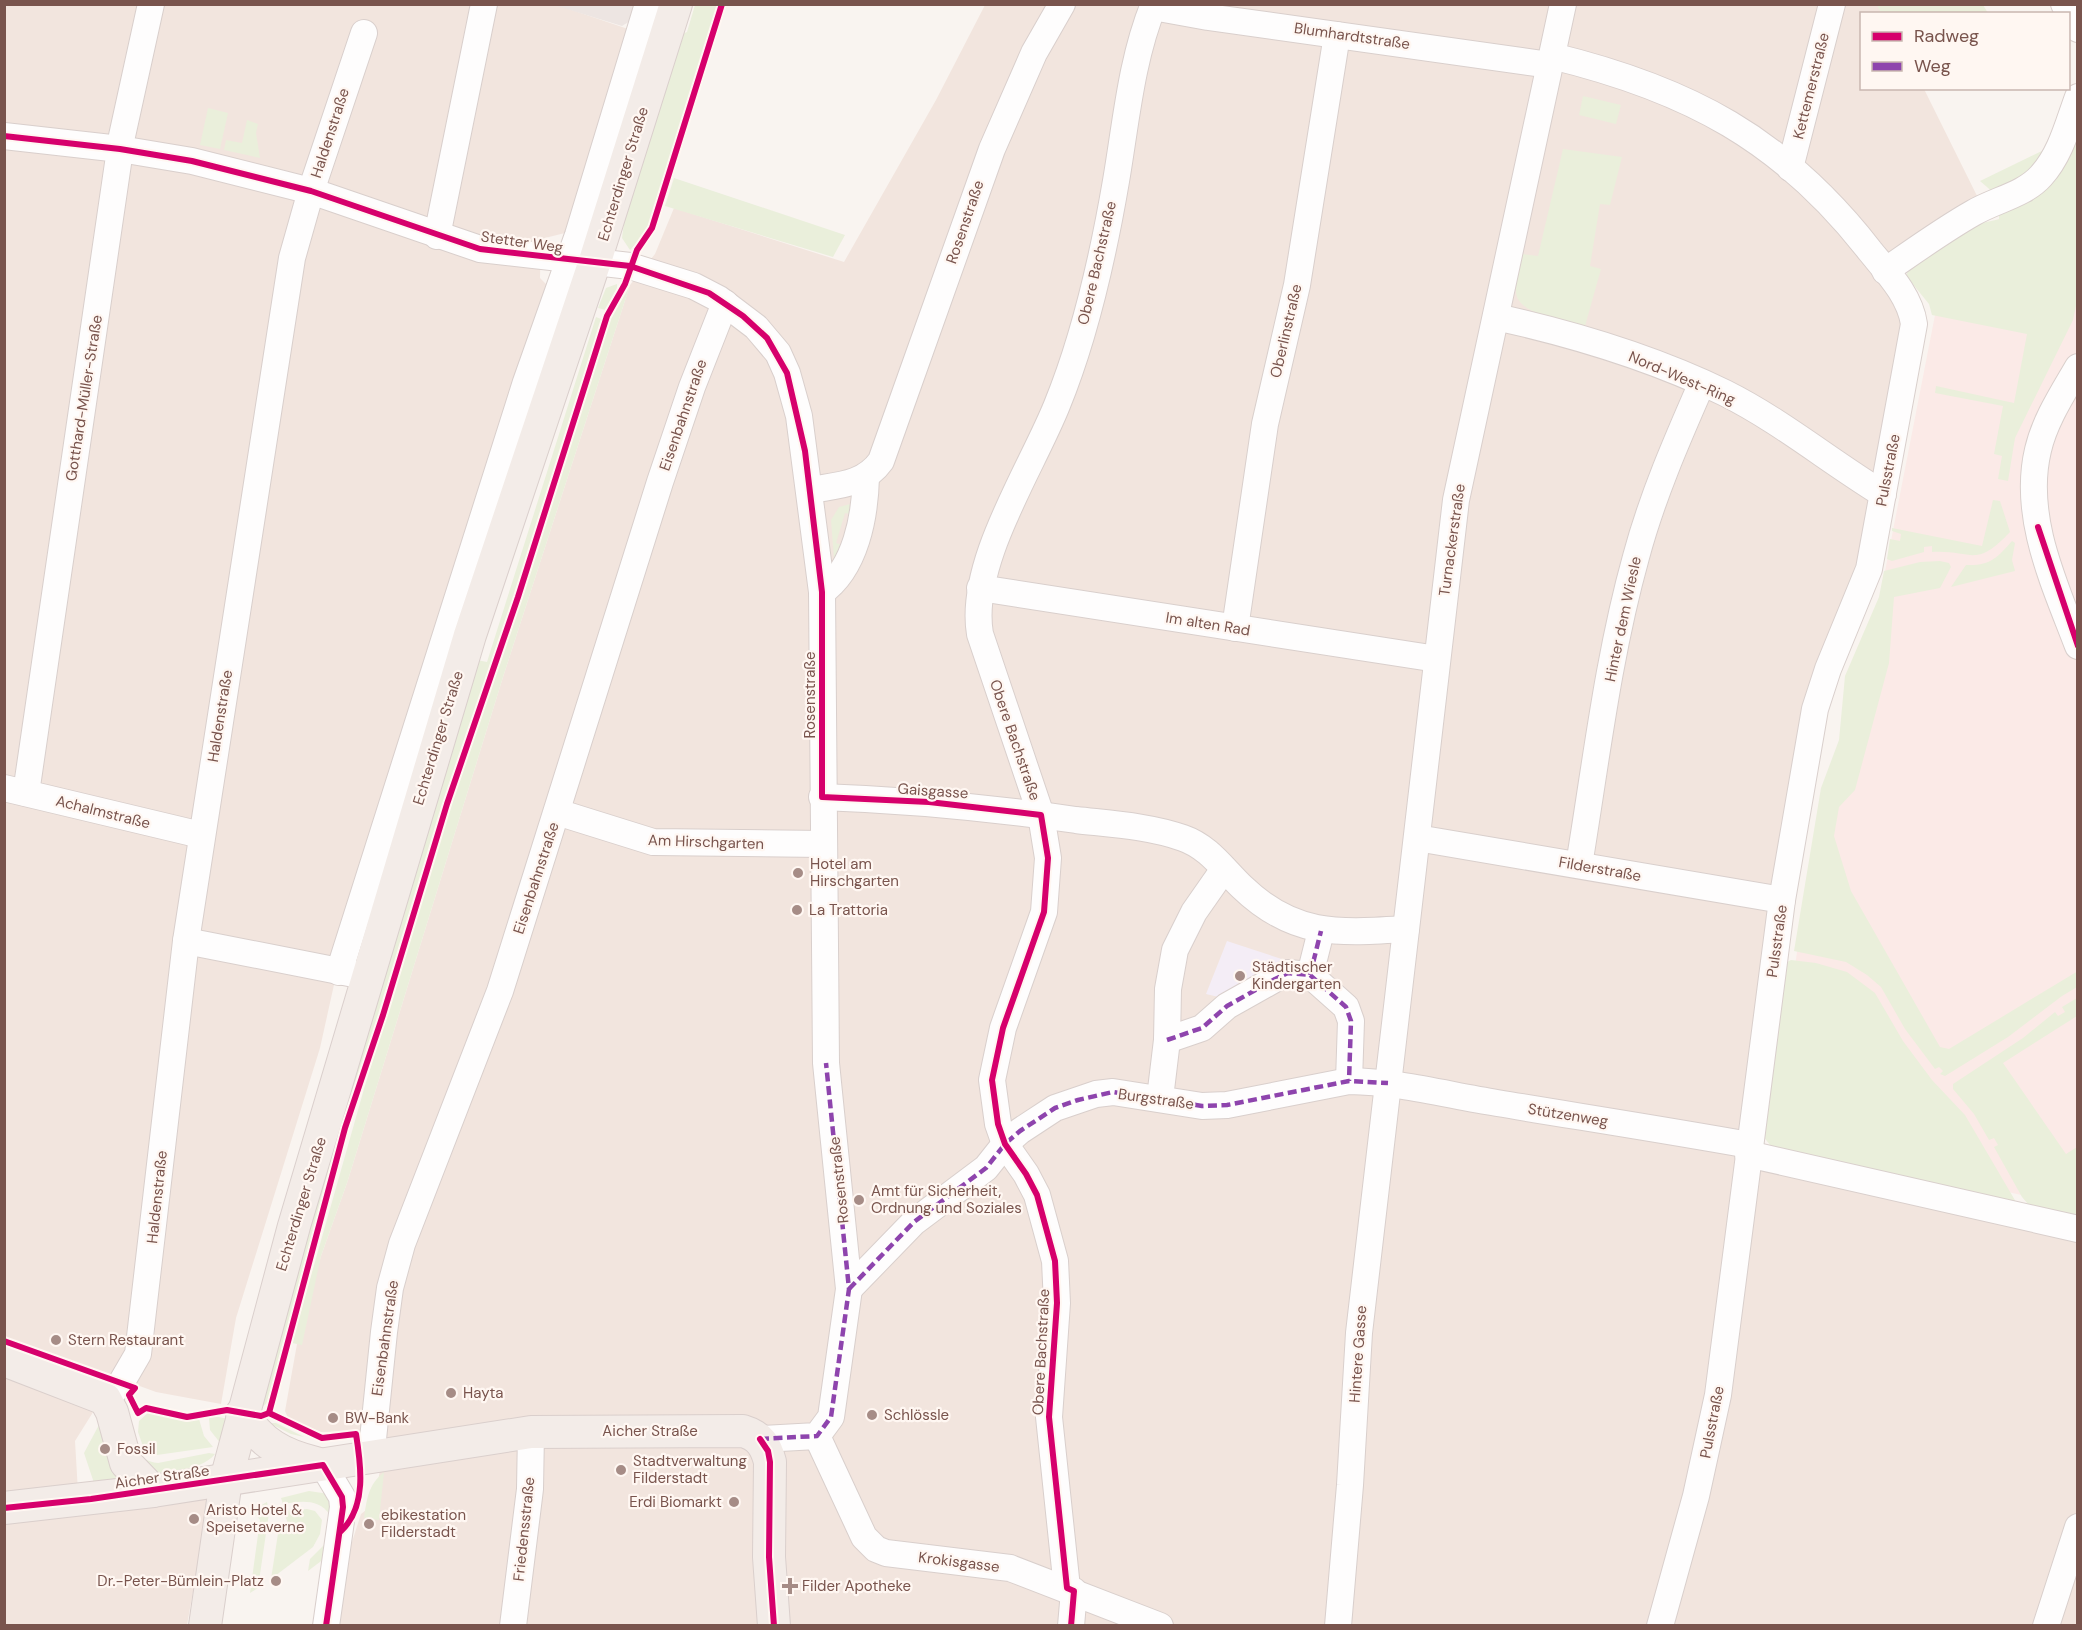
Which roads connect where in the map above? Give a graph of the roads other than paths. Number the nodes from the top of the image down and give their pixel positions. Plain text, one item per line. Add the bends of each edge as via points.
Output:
1 (151, 4) edge
2 (484, 4) edge
3 (648, 4) edge
4 (676, 4) edge
5 (1062, 4) edge
6 (1563, 4) edge
7 (1832, 4) edge
8 (1154, 6) edge
9 (2070, 15) edge
10 (2078, 29) edge
11 (364, 33) dead end
12 (1336, 34) junction
13 (1551, 61) junction
14 (2078, 97) edge
15 (4, 136) edge
16 (120, 149) junction
17 (1790, 168) junction
18 (311, 191) junction
19 (437, 236) junction
20 (582, 261) junction
21 (1886, 271) junction
22 (725, 303) junction
23 (1496, 317) junction
24 (2078, 367) edge
25 (1702, 383) junction
26 (866, 477) junction
27 (811, 490) junction
28 (1883, 494) junction
29 (980, 588) junction
30 (822, 592) junction
31 (1235, 628) junction
32 (2078, 646) edge
33 (1437, 660) junction
34 (15, 790) edge
35 (822, 797) junction
36 (557, 812) junction
37 (1041, 815) junction
38 (201, 835) junction
39 (1417, 838) junction
40 (823, 844) junction
41 (1579, 865) junction
42 (1224, 869) junction
43 (1782, 900) junction
44 (1406, 929) junction
45 (1321, 931) junction
46 (186, 941) junction
47 (353, 974) junction
48 (1310, 975) junction
49 (1167, 1040) junction
50 (1349, 1082) junction
51 (1388, 1083) junction
52 (1160, 1098) junction
53 (1005, 1144) junction
54 (1748, 1150) junction
55 (2078, 1229) edge
56 (849, 1289) junction
57 (4, 1360) edge
58 (105, 1399) junction
59 (242, 1413) junction
60 (531, 1432) junction
61 (817, 1436) junction
62 (760, 1439) junction
63 (377, 1457) junction
64 (322, 1465) junction
65 (226, 1480) junction
66 (153, 1491) junction
67 (4, 1508) edge
68 (2078, 1527) edge
69 (1070, 1590) junction
70 (205, 1626) edge
71 (326, 1626) edge
72 (513, 1626) edge
73 (774, 1626) edge
74 (1071, 1626) edge
75 (1160, 1626) edge
76 (1338, 1626) edge
77 (1660, 1626) edge
78 (2046, 1626) edge

1 - 16 street, Gotthard-Müller-Straße
2 - 19 street
3 - 20 street, Echterdinger Straße
4 - 20 main road, Echterdinger Straße
5 - 26 street, Rosenstraße via 1034,53 992,149 881,461
6 - 13 street, Turnackerstraße
7 - 17 street, Kettemerstraße
8 - 12 street, Blumhardtstraße
8 - 29 street, Obere Bachstraße via 1135,71 1102,253 1074,355
9 - 10 street
11 - 18 street, Haldenstraße
12 - 13 street, Blumhardtstraße
12 - 31 street, Oberlinstraße via 1299,274 1265,424
13 - 17 street via 1636,79 1678,96 1751,136
13 - 23 street, Turnackerstraße
14 - 21 street via 2055,156 2041,176 2024,190 1964,219
15 - 16 street, Stetter Weg
16 - 18 street, Stetter Weg via 192,161
16 - 34 street, Gotthard-Müller-Straße
17 - 21 street via 1837,213
18 - 19 street, Stetter Weg
18 - 38 street, Haldenstraße via 298,231 285,299
19 - 20 street, Stetter Weg via 491,251
20 - 22 street, Stetter Weg via 653,272
20 - 47 main road, Echterdinger Straße via 470,635
21 - 28 street, Pulsstraße via 1907,301 1914,324
22 - 27 street, Stetter Weg via 767,338 787,373 799,416
22 - 36 street, Eisenbahnstraße via 660,482
23 - 25 street, Nord-West-Ring via 1582,339
23 - 33 street, Turnackerstraße via 1456,500
24 - 32 street via 2044,433 2033,483 2038,527
25 - 28 street, Nord-West-Ring via 1782,426
25 - 41 street, Hinter dem Wiesle via 1654,500 1636,557 1616,641
26 - 27 street
26 - 30 street via 863,513 846,566 840,578
27 - 30 street, Stetter Weg
28 - 43 street, Pulsstraße via 1869,568 1815,709
29 - 31 street, Im alten Rad
29 - 37 street, Obere Bachstraße via 980,634
30 - 35 street, Rosenstraße
31 - 33 street, Im alten Rad
33 - 39 street, Turnackerstraße
34 - 38 street, Achalmstraße
35 - 37 street, Gaisgasse via 939,803
35 - 40 street, Rosenstraße
36 - 40 street, Am Hirschgarten via 653,842
36 - 63 street, Eisenbahnstraße via 482,1041 402,1244 387,1309 373,1439
37 - 42 street, Gaisgasse via 1182,838 1208,852
37 - 53 street, Obere Bachstraße via 1048,858 1044,912 1003,1028 992,1080 994,1106
38 - 46 street, Haldenstraße
39 - 41 street, Filderstraße
39 - 44 street, Turnackerstraße
40 - 56 street, Rosenstraße via 826,1063
41 - 43 street, Filderstraße
42 - 45 street, Gaisgasse via 1274,913
42 - 49 street via 1194,912 1175,950 1168,990
43 - 54 street, Pulsstraße
44 - 45 street, Gaisgasse
44 - 51 street, Turnackerstraße
45 - 48 street
46 - 47 street
46 - 58 street, Haldenstraße via 138,1354 120,1384
47 - 59 main road, Echterdinger Straße
48 - 49 street via 1288,973 1227,1006 1202,1028
48 - 50 street via 1346,1007 1351,1021
49 - 52 street
50 - 51 street, Burgstraße
50 - 52 street, Burgstraße via 1227,1106
51 - 54 street, Stützenweg
51 - 76 street, Hintere Gasse via 1359,1333
52 - 53 street, Burgstraße via 1113,1092 1087,1097 1036,1119
53 - 56 street, Burgstraße via 986,1168 914,1222
53 - 69 street, Obere Bachstraße via 1037,1195 1054,1261 1057,1303 1049,1417
54 - 55 street, Stützenweg
54 - 77 street, Pulsstraße via 1718,1395 1696,1496
56 - 61 street, Rosenstraße via 831,1417
57 - 58 main road
58 - 66 main road via 126,1463
59 - 64 main road via 262,1439 278,1451
59 - 65 main road, Echterdinger Straße
60 - 62 main road, Aicher Straße via 733,1431
60 - 63 main road, Aicher Straße
60 - 72 street, Friedensstraße via 530,1489
61 - 62 street
61 - 69 street, Krokisgasse via 864,1537 876,1549 1010,1568
62 - 73 main road via 770,1462 769,1545
63 - 64 main road, Aicher Straße
64 - 65 main road, Aicher Straße
64 - 71 street via 342,1497 343,1507
65 - 66 main road, Aicher Straße
65 - 70 main road, Echterdinger Straße
66 - 67 main road, Aicher Straße
68 - 78 street
69 - 74 street, Obere Bachstraße
69 - 75 street, Krokisgasse

